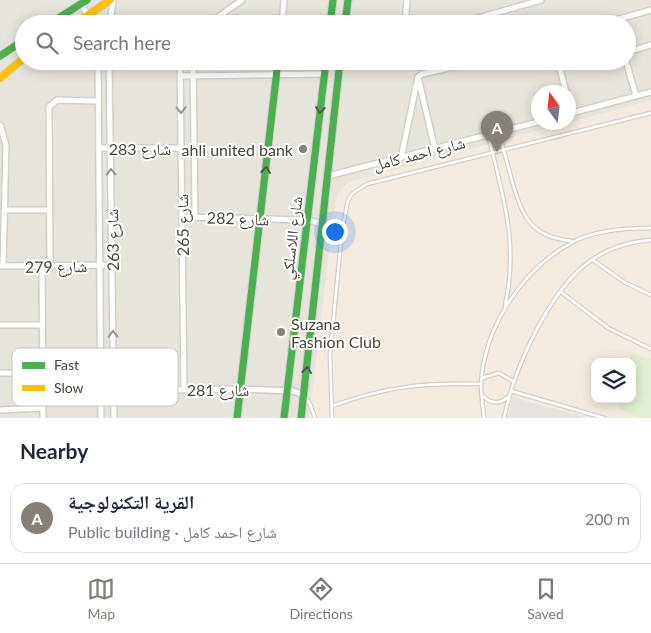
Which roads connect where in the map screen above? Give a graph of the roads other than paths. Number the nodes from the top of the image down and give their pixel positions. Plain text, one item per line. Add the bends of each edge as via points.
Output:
1 (112, 0) edge
2 (242, 0) edge
3 (284, 0) edge
4 (333, 0) edge
5 (348, 0) edge
6 (407, 0) edge
7 (541, 0) edge
8 (84, 2) edge
9 (651, 10) edge
10 (63, 15) edge
11 (88, 15) joint
12 (111, 15) edge
13 (221, 15) edge
14 (283, 15) edge
15 (331, 15) edge
16 (346, 15) edge
17 (406, 15) edge
18 (489, 15) edge
19 (636, 15) edge
20 (651, 45) edge
21 (15, 46) edge
22 (636, 49) edge
23 (0, 56) edge
24 (15, 66) edge
25 (98, 70) edge
26 (109, 70) edge
27 (180, 70) edge
28 (193, 70) edge
29 (277, 70) edge
30 (325, 70) edge
31 (339, 70) edge
32 (445, 70) edge
33 (560, 70) edge
34 (629, 70) edge
35 (277, 73) junction
36 (324, 74) junction
37 (180, 76) junction
38 (193, 76) junction
39 (418, 77) junction
40 (0, 78) edge
41 (564, 85) edge
42 (651, 92) edge
43 (636, 96) junction
44 (98, 101) junction
45 (576, 111) edge
46 (651, 113) edge
47 (531, 124) edge
48 (1, 129) edge
49 (499, 132) junction
50 (488, 136) junction
51 (98, 148) junction
52 (110, 148) junction
53 (181, 148) junction
54 (435, 149) junction
55 (503, 150) junction
56 (492, 153) junction
57 (401, 158) junction
58 (328, 176) junction
59 (4, 210) junction
60 (49, 210) junction
61 (182, 216) junction
62 (195, 216) junction
63 (260, 218) junction
64 (307, 220) junction
65 (324, 224) junction
66 (651, 228) edge
67 (651, 240) edge
68 (574, 241) junction
69 (2, 246) edge
70 (593, 260) junction
71 (100, 265) junction
72 (112, 265) junction
73 (2, 266) edge
74 (42, 266) junction
75 (50, 266) junction
76 (561, 292) junction
77 (651, 296) edge
78 (504, 310) junction
79 (0, 325) edge
80 (42, 325) junction
81 (42, 348) edge
82 (101, 348) edge
83 (113, 348) edge
84 (651, 349) edge
85 (482, 378) junction
86 (514, 382) junction
87 (481, 384) junction
88 (178, 389) edge
89 (184, 389) junction
90 (240, 389) junction
91 (287, 391) junction
92 (510, 391) junction
93 (304, 395) junction
94 (482, 395) junction
95 (508, 397) junction
96 (332, 406) junction
97 (43, 408) joint
98 (0, 410) edge
99 (590, 414) junction
100 (43, 418) edge
101 (237, 418) edge
102 (284, 418) edge
103 (302, 418) edge
104 (315, 418) edge
105 (332, 418) edge
106 (484, 418) edge
107 (504, 418) edge
108 (588, 418) edge
109 (604, 418) edge

1 - 11 main road
1 - 12 street
2 - 13 street
3 - 14 street
4 - 15 main road
5 - 16 main road
6 - 17 street
7 - 18 street
8 - 10 main road
8 - 11 street
9 - 19 street
20 - 22 street
21 - 23 main road
24 - 40 main road
25 - 44 street, شارع 263
26 - 52 street, شارع 263
27 - 37 street, شارع 265
28 - 38 street, شارع 265
29 - 35 main road, شارع اللاسلكي
30 - 36 main road, شارع اللاسلكي
31 - 58 main road, شارع اللاسلكي
32 - 39 street
33 - 41 street
34 - 43 street
35 - 36 street
35 - 38 street
63 -> 35 main road, شارع اللاسلكي
36 -> 64 main road, شارع اللاسلكي
37 - 38 street
37 -> 53 street, شارع 265
38 - 62 street, شارع 265
39 - 54 street
39 - 57 street
42 - 43 street
43 - 45 street
44 - 51 street, شارع 263
44 - 60 street via 57,100 49,107
46 - 55 lane
47 - 49 street, شارع احمد كامل
48 - 59 street via 6,145
49 - 50 street, شارع احمد كامل
49 - 55 lane
50 - 54 street, شارع احمد كامل
50 - 56 lane
51 - 52 street, شارع 283
51 - 71 street, شارع 263
52 - 53 street, شارع 283
72 -> 52 street, شارع 263
53 - 61 street, شارع 265
54 - 57 street, شارع احمد كامل
55 - 56 lane
55 - 68 lane via 520,210 530,224 542,234
56 - 78 lane via 511,241 509,286
56 - 96 lane via 367,184 348,200 330,354
57 - 58 street, شارع احمد كامل
58 - 65 main road, شارع اللاسلكي
59 - 60 street
59 - 69 street
60 - 75 street
61 - 62 street, شارع 282
61 - 89 street, شارع 265
62 - 63 street, شارع 282
63 - 64 street, شارع 282
63 - 90 main road, شارع اللاسلكي
64 - 65 street, شارع 282
64 - 91 main road, شارع اللاسلكي
93 -> 65 main road, شارع اللاسلكي
66 - 68 lane via 626,228
67 - 70 lane via 628,244
68 - 78 lane via 531,272
69 - 73 street
70 - 76 lane via 579,270
70 - 77 lane
71 - 72 street, شارع 279
71 - 75 street, شارع 279
71 - 82 street, شارع 263
83 -> 72 street, شارع 263
73 - 74 street, شارع 279
74 - 75 street, شارع 279
74 - 80 street
76 - 84 lane via 603,325
76 - 86 lane via 540,326
78 - 85 lane via 488,351
79 - 80 street
80 - 81 street
85 - 86 lane via 499,373
85 - 87 lane
86 - 92 lane
87 - 94 lane
87 - 96 lane via 400,386
88 - 89 street, شارع 281
89 - 90 street, شارع 281
90 - 91 street, شارع 281
90 - 101 main road, شارع اللاسلكي
91 - 93 street, شارع 281
91 - 102 main road, شارع اللاسلكي
92 - 95 lane
92 - 99 lane
93 - 103 main road, شارع اللاسلكي
93 - 104 lane
94 - 95 lane via 495,403
94 - 106 lane
95 - 107 lane
96 - 105 lane
97 - 98 street
97 - 100 street
99 - 108 lane
99 - 109 lane

